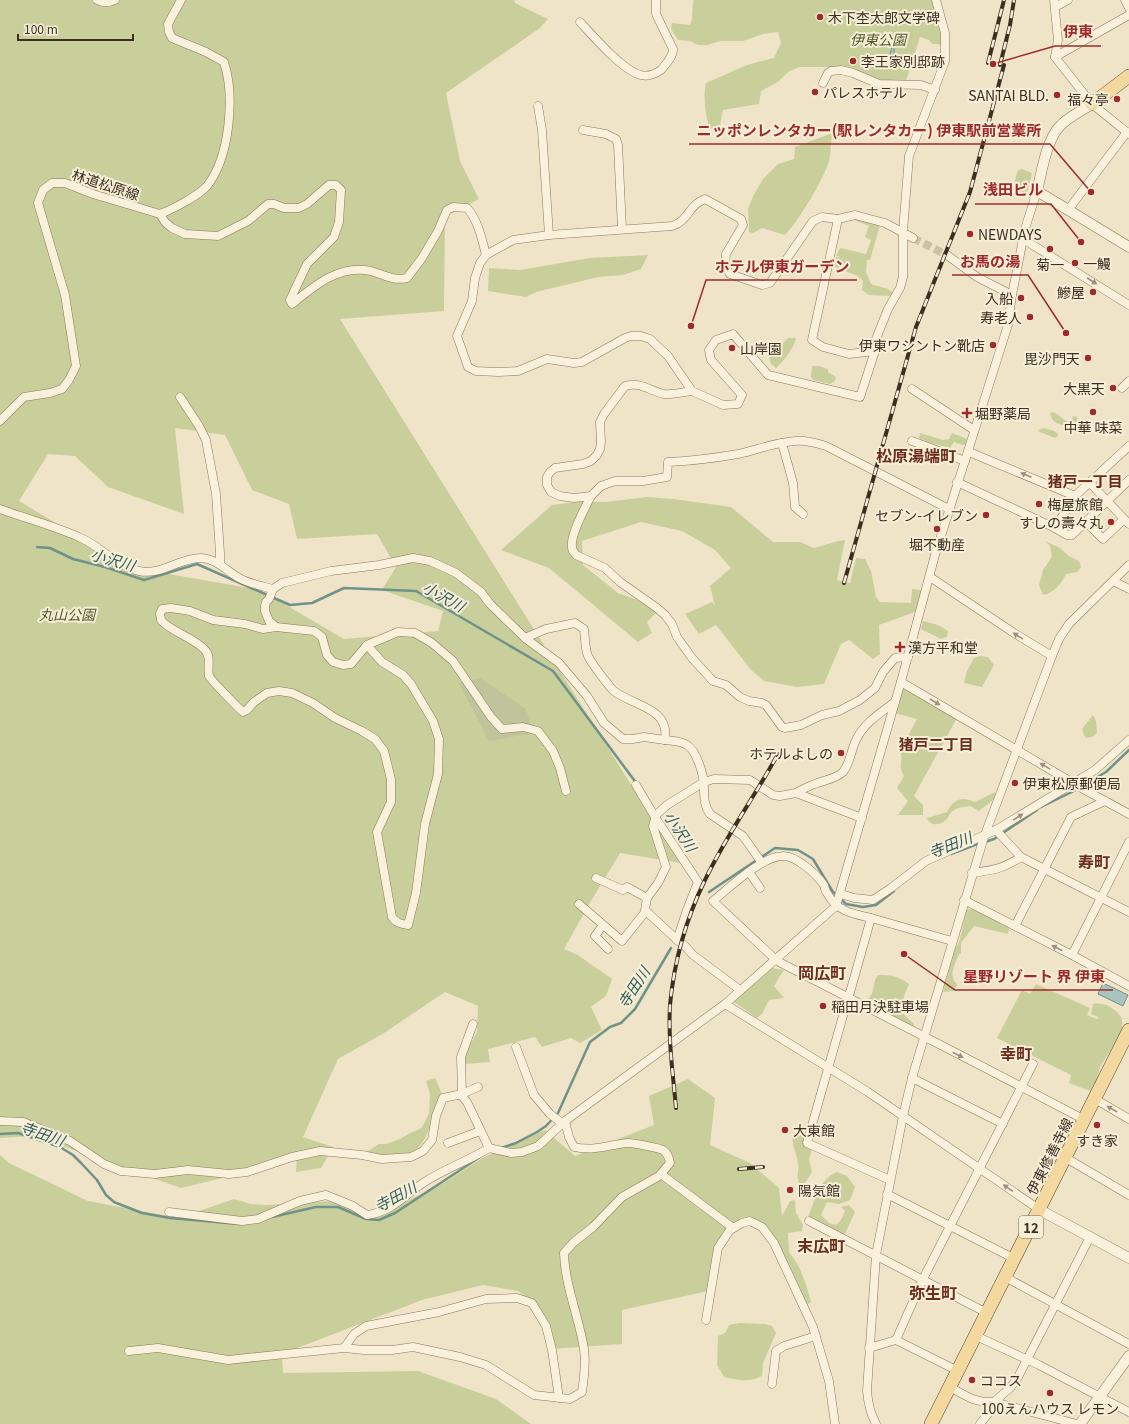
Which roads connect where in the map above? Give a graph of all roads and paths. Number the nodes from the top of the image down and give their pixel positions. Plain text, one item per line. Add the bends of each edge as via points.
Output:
1 (97, 0) edge
2 (115, 0) edge
3 (181, 0) edge
4 (656, 0) edge
5 (936, 0) edge
6 (1068, 0) edge
7 (1125, 0) edge
8 (1055, 4) edge
9 (1129, 8) edge
10 (1129, 15) edge
11 (580, 22) dead end
12 (1055, 57) junction
13 (1129, 76) edge
14 (823, 83) dead end
15 (934, 90) junction
16 (1092, 104) junction
17 (538, 106) dead end
18 (583, 130) dead end
19 (1128, 131) edge
20 (1037, 191) junction
21 (1068, 210) junction
22 (160, 214) junction
23 (838, 219) junction
24 (622, 229) junction
25 (903, 231) junction
26 (549, 235) junction
27 (913, 238) tunnel mouth
28 (1023, 238) junction
29 (1129, 247) edge
30 (486, 255) junction
31 (947, 255) tunnel mouth
32 (1012, 295) junction
33 (1129, 305) edge
34 (875, 351) junction
35 (1129, 381) edge
36 (1122, 388) dead end
37 (912, 389) dead end
38 (692, 391) junction
39 (180, 397) dead end
40 (0, 421) edge
41 (974, 430) junction
42 (912, 441) dead end
43 (782, 443) junction
44 (1129, 446) edge
45 (969, 452) junction
46 (965, 461) junction
47 (1129, 480) edge
48 (957, 482) junction
49 (1090, 483) junction
50 (591, 496) junction
51 (1075, 496) junction
52 (1107, 502) junction
53 (0, 509) edge
54 (949, 509) junction
55 (803, 514) dead end
56 (1126, 521) edge
57 (1086, 522) junction
58 (1055, 528) junction
59 (220, 564) junction
60 (1129, 565) edge
61 (930, 577) junction
62 (1113, 581) junction
63 (273, 589) junction
64 (1129, 589) edge
65 (276, 627) junction
66 (525, 638) junction
67 (367, 645) junction
68 (1052, 656) junction
69 (908, 657) junction
70 (901, 682) junction
71 (895, 702) junction
72 (666, 740) junction
73 (1129, 740) edge
74 (1018, 749) junction
75 (704, 782) junction
76 (1074, 783) junction
77 (636, 785) dead end
78 (566, 791) dead end
79 (796, 793) junction
80 (1105, 801) junction
81 (657, 814) junction
82 (1129, 814) edge
83 (862, 818) junction
84 (996, 831) junction
85 (984, 837) junction
86 (1129, 842) edge
87 (1021, 857) junction
88 (762, 862) junction
89 (1045, 869) junction
90 (749, 872) junction
91 (972, 873) junction
92 (596, 878) dead end
93 (760, 888) dead end
94 (840, 894) junction
95 (647, 898) junction
96 (1101, 898) junction
97 (964, 900) junction
98 (579, 904) dead end
99 (836, 906) junction
100 (646, 911) junction
101 (1129, 912) edge
102 (871, 918) junction
103 (603, 925) junction
104 (1015, 926) junction
105 (677, 940) junction
106 (952, 941) junction
107 (608, 949) dead end
108 (1072, 955) junction
109 (775, 959) junction
110 (1129, 986) edge
111 (740, 990) junction
112 (848, 998) junction
113 (725, 1004) junction
114 (473, 1024) dead end
115 (1129, 1030) edge
116 (924, 1037) junction
117 (1125, 1045) edge
118 (516, 1047) dead end
119 (1034, 1064) dead end
120 (828, 1068) junction
121 (912, 1078) junction
122 (478, 1087) dead end
123 (1022, 1087) junction
124 (462, 1094) junction
125 (1095, 1099) junction
126 (903, 1116) junction
127 (1129, 1119) edge
128 (1085, 1120) junction
129 (0, 1121) edge
130 (564, 1122) junction
131 (1003, 1124) junction
132 (480, 1131) junction
133 (448, 1143) dead end
134 (490, 1148) junction
135 (1066, 1158) junction
136 (980, 1168) junction
137 (661, 1174) junction
138 (890, 1180) junction
139 (887, 1194) junction
140 (1129, 1195) edge
141 (1040, 1210) junction
142 (169, 1212) dead end
143 (809, 1221) dead end
144 (950, 1227) junction
145 (733, 1228) junction
146 (1090, 1237) junction
147 (876, 1255) junction
148 (1128, 1256) edge
149 (1015, 1259) junction
150 (1005, 1278) junction
151 (923, 1279) junction
152 (1056, 1304) junction
153 (987, 1313) junction
154 (706, 1320) dead end
155 (816, 1336) junction
156 (976, 1336) junction
157 (896, 1340) junction
158 (1129, 1344) edge
159 (344, 1348) junction
160 (869, 1348) junction
161 (129, 1351) dead end
162 (1129, 1356) edge
163 (1028, 1360) junction
164 (958, 1371) junction
165 (772, 1384) dead end
166 (950, 1388) junction
167 (1100, 1396) junction
168 (559, 1398) junction
169 (994, 1402) junction
170 (1129, 1412) edge
171 (836, 1424) edge
172 (876, 1424) edge
173 (931, 1424) edge
174 (980, 1424) edge
175 (1077, 1424) edge
176 (1080, 1424) edge

1 - 2 street via 102,3
3 - 22 street via 168,24 169,32 172,38 224,62 230,110 228,133 215,174 206,187 179,206
4 - 11 street via 656,14 673,53 665,66 655,74 639,75 621,64
5 - 15 street via 945,33 946,53
6 - 8 street
7 - 9 street
8 - 12 street via 1058,40
10 - 12 street
12 - 16 street
13 - 16 main road
14 - 15 street via 828,73 841,70 879,84 921,85
15 - 25 street via 909,156
16 - 19 street
16 - 20 street via 1066,120 1052,137
17 - 26 street
18 - 24 street via 606,134 616,139
19 - 21 street
20 - 21 street
20 - 28 street
21 - 29 street
22 - 30 street via 172,228 185,234 218,236 248,220 268,204 299,208 330,185 336,185 341,190 339,222 334,237 307,264 290,300 292,304 317,284 346,270 371,271 398,280 407,278 438,231 447,210 453,207 467,208 472,213
22 - 40 street, 林道松原線 via 94,194 65,182 52,183 43,190 38,203 65,295 76,366 62,389 24,397
23 - 24 street via 822,218 812,221 770,283 762,285 730,274 725,266 726,254 743,225 741,219 705,199 697,202 680,224
23 - 25 street via 856,215
23 - 34 street via 812,340 823,347 849,354
24 - 26 street
25 - 27 street
25 - 34 street via 903,277 876,339
26 - 30 street via 513,240
28 - 32 street
28 -> 33 street
30 - 38 street via 480,263 472,301 457,336 468,367 476,371 498,372 518,371 547,360 574,363 586,360 625,338 641,336 650,339 668,356
31 - 32 street via 977,277
32 - 41 street via 1008,325
34 - 38 street via 860,397 768,375 733,334 716,340 709,350 711,360 742,395 738,404 723,405
35 - 36 street
37 - 41 street
38 - 50 street via 664,394 636,384 625,386 600,422 601,442 597,455 583,464 555,468 547,478 551,492 560,496
39 - 59 street via 206,440 216,494
41 - 45 street
42 - 46 street
43 - 50 street via 739,454 668,462 667,477 643,481 615,481 601,486
43 - 54 street via 796,441 826,446
43 - 55 street via 795,507
44 - 49 street
45 - 46 street
51 -> 45 street
46 - 48 street
47 - 52 street
48 - 54 street
48 - 58 street
49 - 51 street
49 - 52 street
50 - 69 street via 580,517 572,542 573,552 605,568 657,608 672,624 677,637 692,658 713,681 726,685 740,697 766,705 782,727 801,725 850,706 875,688 883,672 895,658
51 - 58 street
52 - 56 street
52 - 57 street
53 - 59 street via 82,538 120,563 139,571 155,572 201,558
54 - 61 street
56 - 57 street via 1103,540
57 - 58 street via 1072,535
59 - 63 street via 241,579
60 - 62 street
68 -> 61 street
61 - 69 street
62 - 64 street
62 - 68 street via 1069,624
63 - 65 street via 270,599 266,602 265,611 269,621
63 - 66 street via 282,583 331,571 412,558 430,561 456,573 481,592
65 - 67 street via 314,631 322,637 330,659 343,665 351,664
65 - 67 street via 263,629 213,620 190,611 170,608 162,609 160,614 167,625 198,643 206,651 212,682 243,712 266,693 292,693 375,739 384,751 391,780 391,802 377,832 392,917 401,924 408,924 416,893 425,824 438,774 439,739 433,721 411,684 403,675 382,662
66 - 72 street via 559,664 587,696 604,723 623,739 644,737
66 - 72 street via 546,629 575,623 584,629 588,657 614,691 652,710 663,721
67 - 78 street via 398,632 415,633 432,643 453,661 502,729 523,727 538,731 553,750
68 - 74 street
69 - 70 street
70 - 71 street
70 -> 74 street
71 - 79 street via 860,732 843,772
71 - 83 street
72 - 75 street via 686,744 694,751
73 - 76 street via 1095,770
76 -> 74 street
74 - 85 street
75 - 79 street via 744,779 754,782 776,796
75 - 81 street
75 - 88 street via 706,809 743,836
76 - 80 street
84 -> 76 street
77 - 81 street
79 - 83 street
80 - 82 street
80 - 89 street via 1071,817
81 - 95 street via 653,826 666,867
81 - 105 street via 698,882
83 - 94 street
84 - 85 street
84 - 87 street
85 - 91 street
85 - 94 street via 926,861 873,900
86 - 96 street
87 - 89 street
87 - 91 street via 994,870
88 - 90 street
88 - 99 street via 781,856 790,857 817,876
89 - 96 street
89 - 104 street
90 - 93 street
90 - 109 street via 713,901
91 - 97 street
92 - 95 street via 623,890 627,887
94 - 99 street
95 - 100 street
96 - 101 street
96 - 108 street
97 - 104 street
97 - 106 street
98 - 103 street
99 - 102 street via 850,913
99 - 109 street
100 - 103 street via 622,941
100 - 105 street
102 - 106 street
102 - 112 street
103 - 107 street via 595,936
108 -> 104 street
105 - 111 street
106 - 116 street
108 - 110 street
109 - 111 street
109 - 112 street
111 - 113 street
112 - 116 street
112 - 120 street
113 - 120 street
113 - 130 street
114 - 124 street via 461,1057
115 - 117 main road, 伊東修善寺線 / 12
116 - 121 street
116 -> 123 street
117 - 125 main road, 伊東修善寺線 / 12
118 - 130 street via 534,1095 550,1114
119 - 123 street
120 - 126 street
120 - 138 street via 808,1143
121 - 126 street
121 - 131 street
122 - 124 street
123 - 128 street
123 - 131 street
124 - 129 street via 443,1098 436,1116 432,1140 423,1151 411,1157 382,1159 320,1151 247,1172 229,1174 188,1170 155,1174 121,1171 104,1164 70,1141 23,1122
124 - 132 street
127 -> 125 street
125 - 128 main road, 伊東修善寺線 / 12
126 - 136 street
126 - 138 street
128 - 135 main road, 伊東修善寺線 / 12
130 - 134 street via 538,1146 522,1152 511,1153
130 - 137 street via 574,1147 592,1149 631,1142 663,1150 670,1163
131 - 136 street
132 - 133 street
132 - 134 street
134 - 142 street via 423,1183 392,1207 367,1215 326,1195 300,1201 258,1219 242,1221
135 - 140 street
135 - 141 main road, 伊東修善寺線 / 12
141 -> 136 street
136 - 144 street
137 - 145 street
137 - 168 street via 622,1197 564,1253 564,1268 584,1351 584,1371 582,1392 570,1399
138 - 139 street
139 - 144 street
139 - 147 street
141 - 146 street
141 - 149 main road, 伊東修善寺線 / 12
143 - 147 street
144 - 149 street
144 - 151 street
145 - 154 street via 718,1248
145 - 155 street via 750,1221 762,1227 774,1243
146 - 148 street
146 - 152 street
147 - 151 street
147 - 160 street
149 - 150 main road, 伊東修善寺線 / 12
150 - 152 street
150 - 153 main road, 伊東修善寺線 / 12
151 - 153 street
151 - 157 street
152 - 158 street
152 - 163 street
153 - 156 main road, 伊東修善寺線 / 12
155 - 165 street via 776,1351
155 - 171 street
156 - 163 street
156 - 164 main road, 伊東修善寺線 / 12
157 - 160 street
157 - 164 street
159 - 161 street via 228,1360 158,1348
159 - 168 street via 392,1350 413,1347 486,1365 534,1395
159 - 168 street via 354,1334 366,1326 439,1312 486,1299 517,1298 532,1304 546,1326
160 - 172 street via 868,1402
162 - 167 street
163 - 167 street
163 - 169 street via 1011,1387
164 - 166 main road, 伊東修善寺線 / 12
166 - 169 street via 973,1400
166 - 173 main road, 伊東修善寺線 / 12
167 - 170 street
167 - 176 street
169 - 174 street
169 - 175 street

